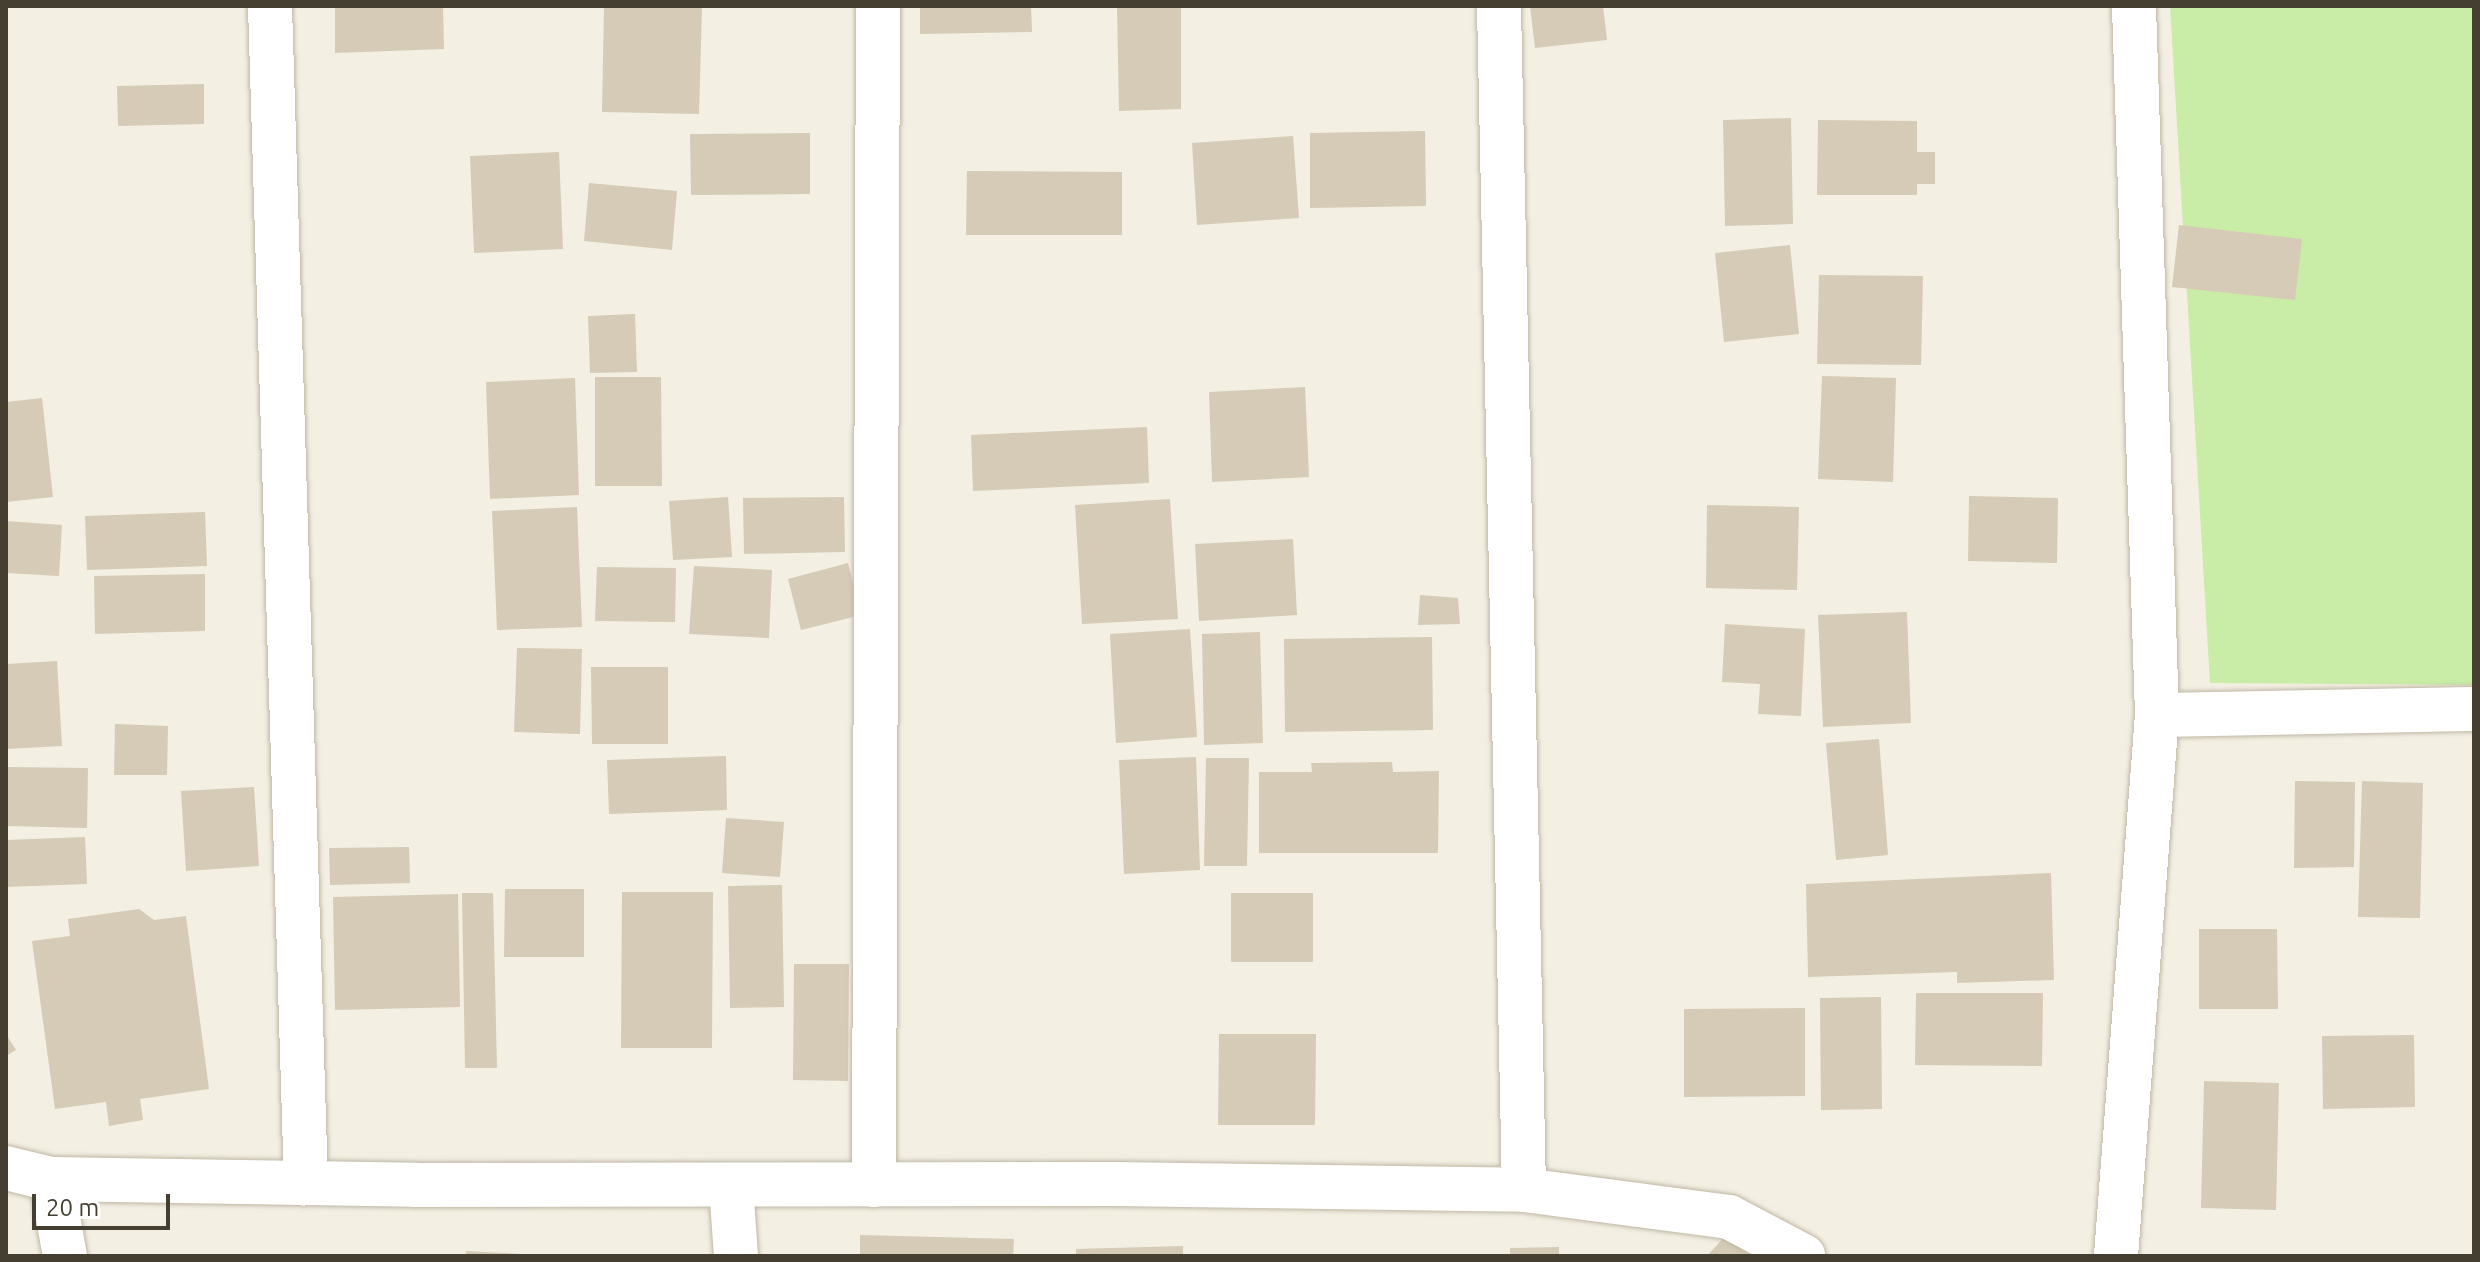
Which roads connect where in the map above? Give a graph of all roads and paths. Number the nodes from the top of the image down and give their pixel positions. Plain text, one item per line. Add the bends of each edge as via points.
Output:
1 (270, 6) edge
2 (878, 6) edge
3 (1499, 6) edge
4 (2134, 6) edge
5 (2474, 709) edge
6 (2157, 715) junction
7 (6, 1168) edge
8 (51, 1179) junction
9 (306, 1183) junction
10 (731, 1185) junction
11 (874, 1185) junction
12 (1524, 1190) junction
13 (65, 1256) edge
14 (736, 1256) edge
15 (1803, 1256) edge
16 (2116, 1256) edge

1 - 9 street
2 - 11 street
3 - 12 street
4 - 6 street
5 - 6 street
6 - 16 street
7 - 8 street
8 - 9 street
8 - 13 street
9 - 10 street
10 - 11 street
10 - 14 street
11 - 12 street
12 - 15 street via 1729,1217

